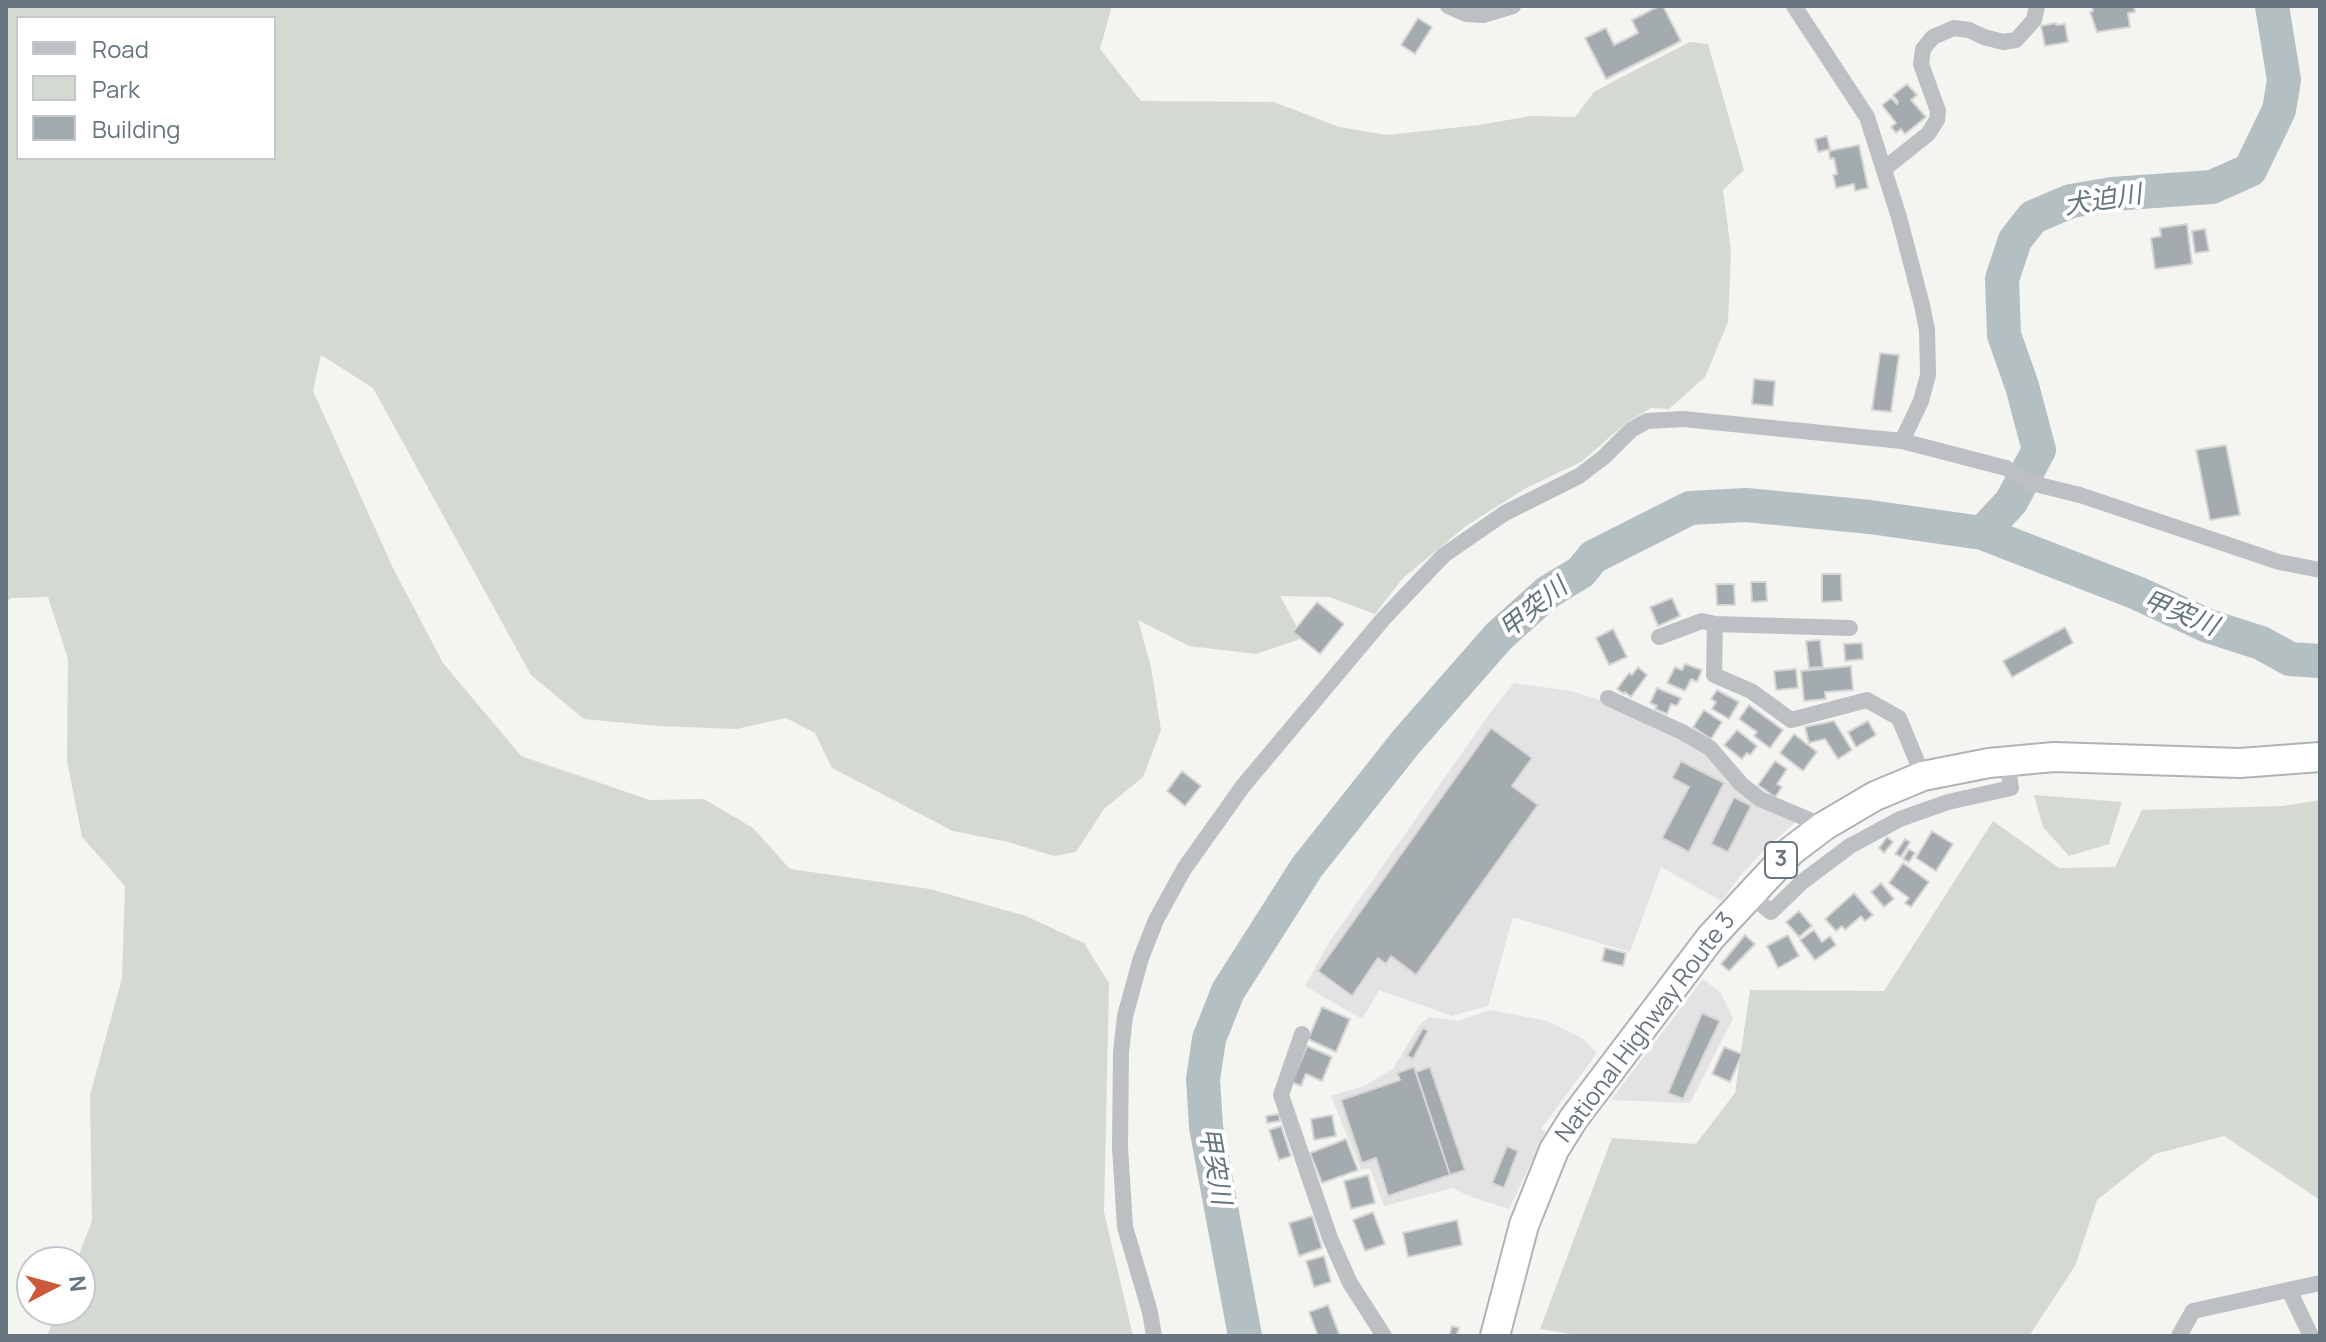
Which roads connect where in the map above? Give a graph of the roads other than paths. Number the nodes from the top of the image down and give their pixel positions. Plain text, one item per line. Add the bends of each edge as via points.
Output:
1 (1448, 6) edge
2 (1513, 6) edge
3 (1794, 6) edge
4 (2037, 6) edge
5 (1884, 169) junction
6 (1902, 441) junction
7 (2320, 570) edge
8 (1715, 624) junction
9 (1850, 628) dead end
10 (1659, 637) dead end
11 (1608, 698) dead end
12 (2320, 757) edge
13 (2007, 761) junction
14 (1923, 776) junction
15 (1824, 826) junction
16 (1749, 894) junction
17 (1302, 1034) dead end
18 (2320, 1283) edge
19 (2289, 1290) junction
20 (1154, 1336) edge
21 (1384, 1336) edge
22 (1495, 1336) edge
23 (2179, 1336) edge
24 (2311, 1336) edge

1 - 2 street via 1483,15
3 - 5 street via 1867,117
4 - 5 street via 2034,20 2016,40 2003,42 1954,28 1933,37 1923,49 1921,64 1937,120 1928,134
5 - 6 street via 1927,330 1928,375
6 - 7 street via 2006,468 2031,483 2279,562
6 - 20 street via 1709,420 1647,421 1579,476 1505,513 1444,555 1243,786 1184,869 1156,920 1125,1016 1121,1189 1125,1227
8 - 9 street
8 - 10 street via 1702,621
8 - 14 street via 1714,675 1751,691 1791,720 1867,700 1899,718
11 - 15 street via 1710,748 1760,799
12 - 13 highway, National Highway Route 3 / 3 via 2240,763 2054,757
13 - 14 highway, National Highway Route 3 / 3
13 - 16 street via 2011,788 1900,819 1850,846 1771,912
14 - 15 highway, National Highway Route 3 / 3
15 - 16 highway, National Highway Route 3 / 3
16 - 22 highway, National Highway Route 3 / 3 via 1669,989 1554,1150 1524,1225
17 - 21 street via 1281,1095 1330,1238 1350,1283
18 - 19 street
19 - 23 street via 2193,1311
19 - 24 street

